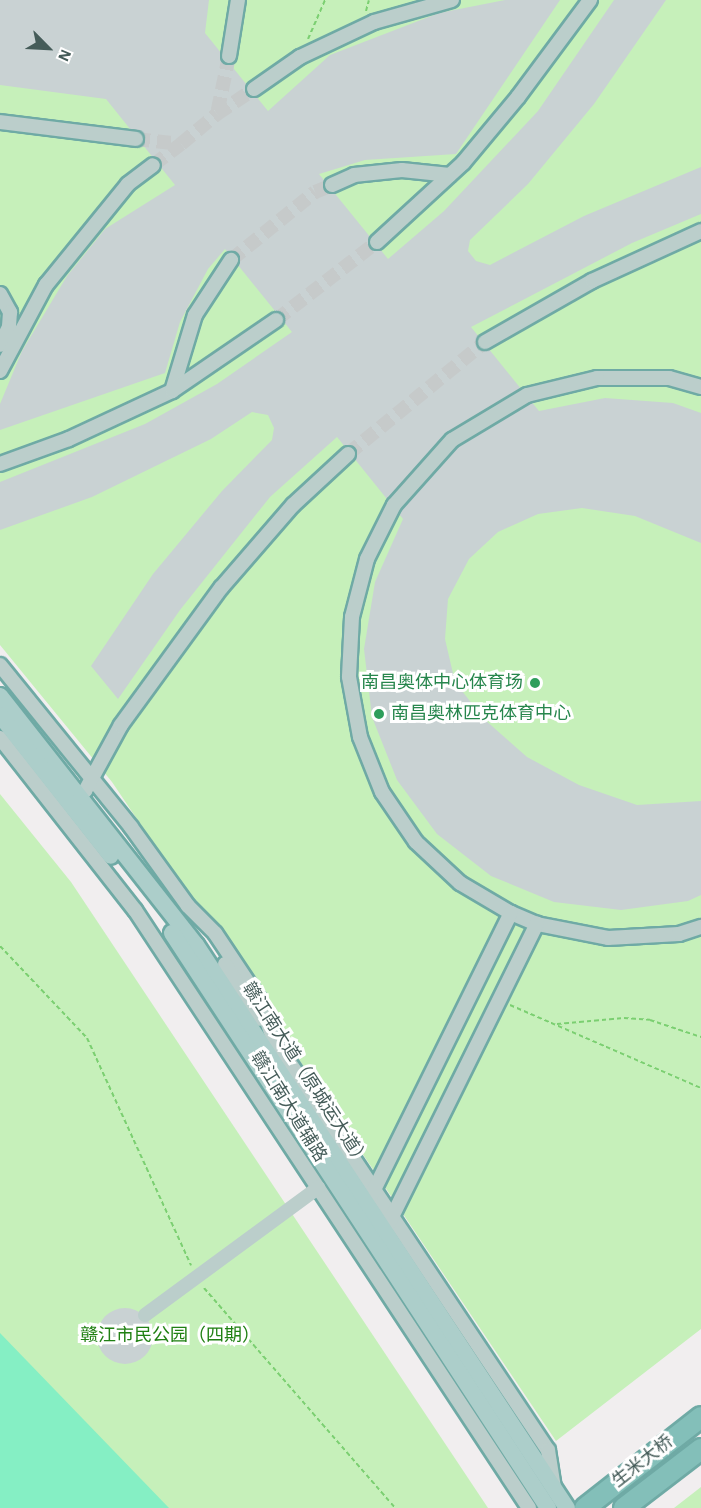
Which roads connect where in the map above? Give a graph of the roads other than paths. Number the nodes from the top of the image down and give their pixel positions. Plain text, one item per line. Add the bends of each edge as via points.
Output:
1 (238, 0) edge
2 (452, 0) edge
3 (590, 0) edge
4 (229, 56) tunnel mouth
5 (254, 89) tunnel mouth
6 (2, 126) edge
7 (135, 139) tunnel mouth
8 (153, 165) tunnel mouth
9 (450, 175) junction
10 (332, 185) tunnel mouth
11 (701, 231) edge
12 (376, 242) tunnel mouth
13 (231, 260) tunnel mouth
14 (0, 294) edge
15 (276, 320) tunnel mouth
16 (5, 342) edge
17 (485, 342) tunnel mouth
18 (0, 371) edge
19 (701, 387) edge
20 (172, 391) junction
21 (348, 454) tunnel mouth
22 (0, 464) edge
23 (0, 665) edge
24 (0, 696) edge
25 (0, 715) edge
26 (0, 738) edge
27 (92, 778) junction
28 (75, 801) junction
29 (512, 913) junction
30 (537, 924) junction
31 (701, 927) edge
32 (318, 1188) junction
33 (367, 1204) junction
34 (385, 1232) junction
35 (145, 1315) dead end
36 (701, 1417) edge
37 (701, 1449) edge
38 (544, 1501) edge
39 (567, 1508) edge
40 (585, 1508) edge
41 (624, 1508) edge

1 - 4 street
2 - 5 street via 374,22 300,57
3 - 9 street via 518,97
6 - 7 street
8 - 16 street via 128,184
9 - 10 street via 402,170 354,175
9 - 12 street
11 - 17 street via 592,281
13 - 20 street via 195,315
14 - 16 street via 10,312
15 - 20 street
16 - 18 street
19 - 29 street via 669,378 597,378 527,395 452,440 394,505 367,559 352,617 349,677 360,736 382,792 416,842 460,883
20 - 22 street via 69,439
21 - 27 street via 293,505 221,588 122,725
23 - 27 street
24 - 28 main road, 赣江南大道（原城运大道）
25 - 28 main road, 赣江南大道（原城运大道）
26 - 32 street, 赣江南大道辅路 via 135,910
27 - 28 street
27 - 33 street via 188,906 215,933 259,999 273,1038
28 - 33 main road, 赣江南大道（原城运大道）
29 - 30 street
29 - 33 street
30 - 31 street via 608,938 679,934
30 - 34 street
32 - 35 street, bridge
32 - 38 street, 赣江南大道辅路
33 - 34 main road, 赣江南大道（原城运大道）
33 - 34 street
34 - 38 main road, 赣江南大道（原城运大道）
34 - 38 street via 548,1450
36 - 40 highway, 生米大桥
37 - 41 highway, 生米大桥
38 - 39 main road, 赣江南大道（原城运大道）

